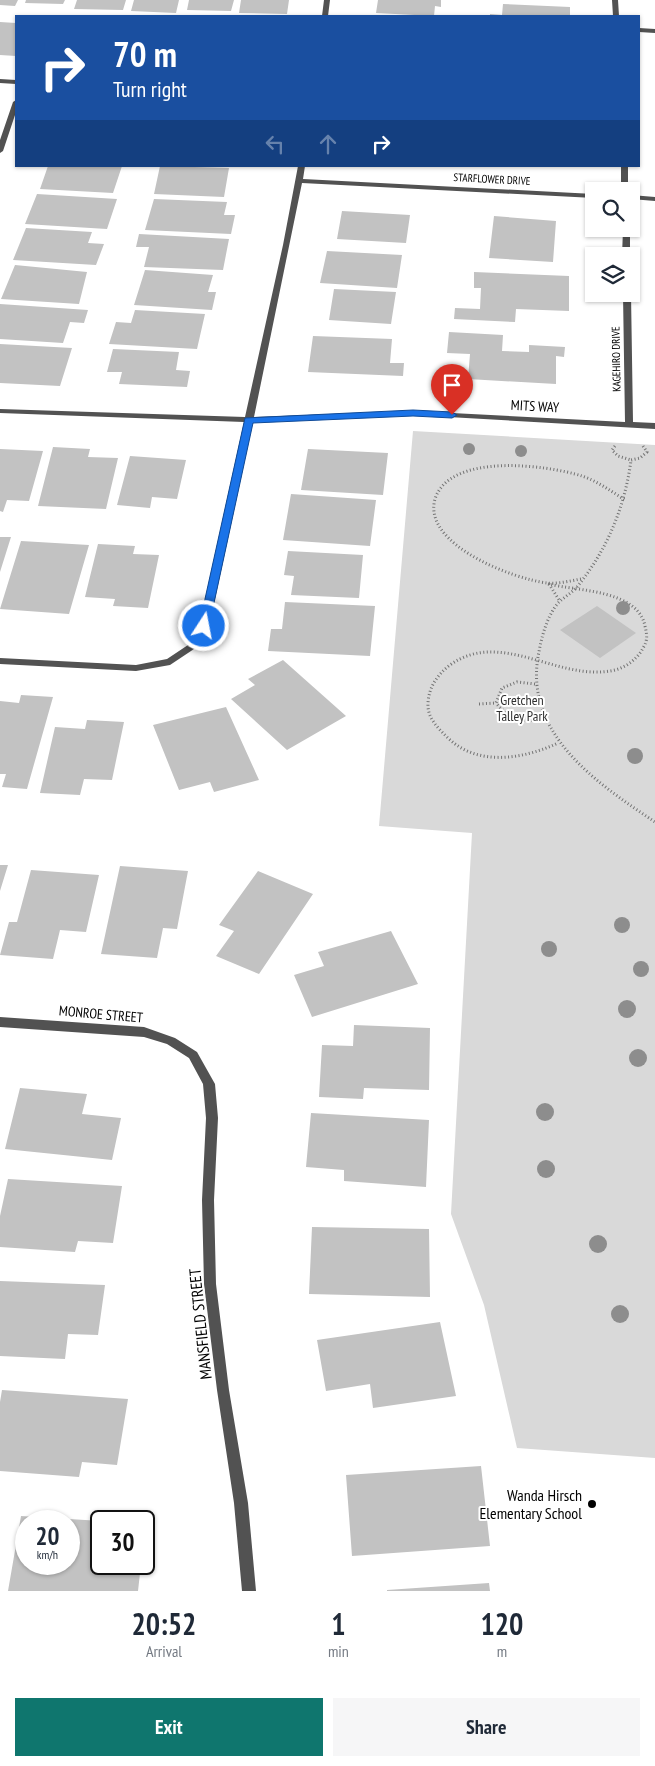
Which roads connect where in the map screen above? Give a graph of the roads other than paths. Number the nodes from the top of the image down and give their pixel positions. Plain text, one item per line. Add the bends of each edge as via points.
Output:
1 (327, 0) edge
2 (615, 0) edge
3 (325, 15) edge
4 (616, 15) edge
5 (640, 30) edge
6 (655, 31) edge
7 (0, 82) edge
8 (15, 82) edge
9 (15, 105) edge
10 (0, 151) edge
11 (302, 167) edge
12 (624, 167) edge
13 (300, 181) junction
14 (625, 182) edge
15 (585, 196) edge
16 (640, 198) edge
17 (655, 199) edge
18 (627, 302) edge
19 (0, 411) edge
20 (249, 420) junction
21 (628, 425) junction
22 (655, 426) edge
23 (0, 660) edge
24 (0, 1022) edge
25 (193, 1055) joint
26 (249, 1591) edge

1 - 3 street
2 - 4 street
5 - 6 street
7 - 8 street
9 - 10 street
11 - 13 street
12 - 14 street
13 - 15 street, STARFLOWER DRIVE
13 - 20 street
16 - 17 street
18 - 21 street, KAGEHIRO DRIVE
19 - 20 street, MITS WAY
20 - 21 street, MITS WAY via 413,413
20 - 23 street via 204,626 191,647 170,662 136,668
21 - 22 street, MITS WAY
24 - 25 street, MONROE STREET via 144,1032 171,1041
25 - 26 street, MANSFIELD STREET via 209,1084 212,1118 208,1200 210,1284 241,1503

